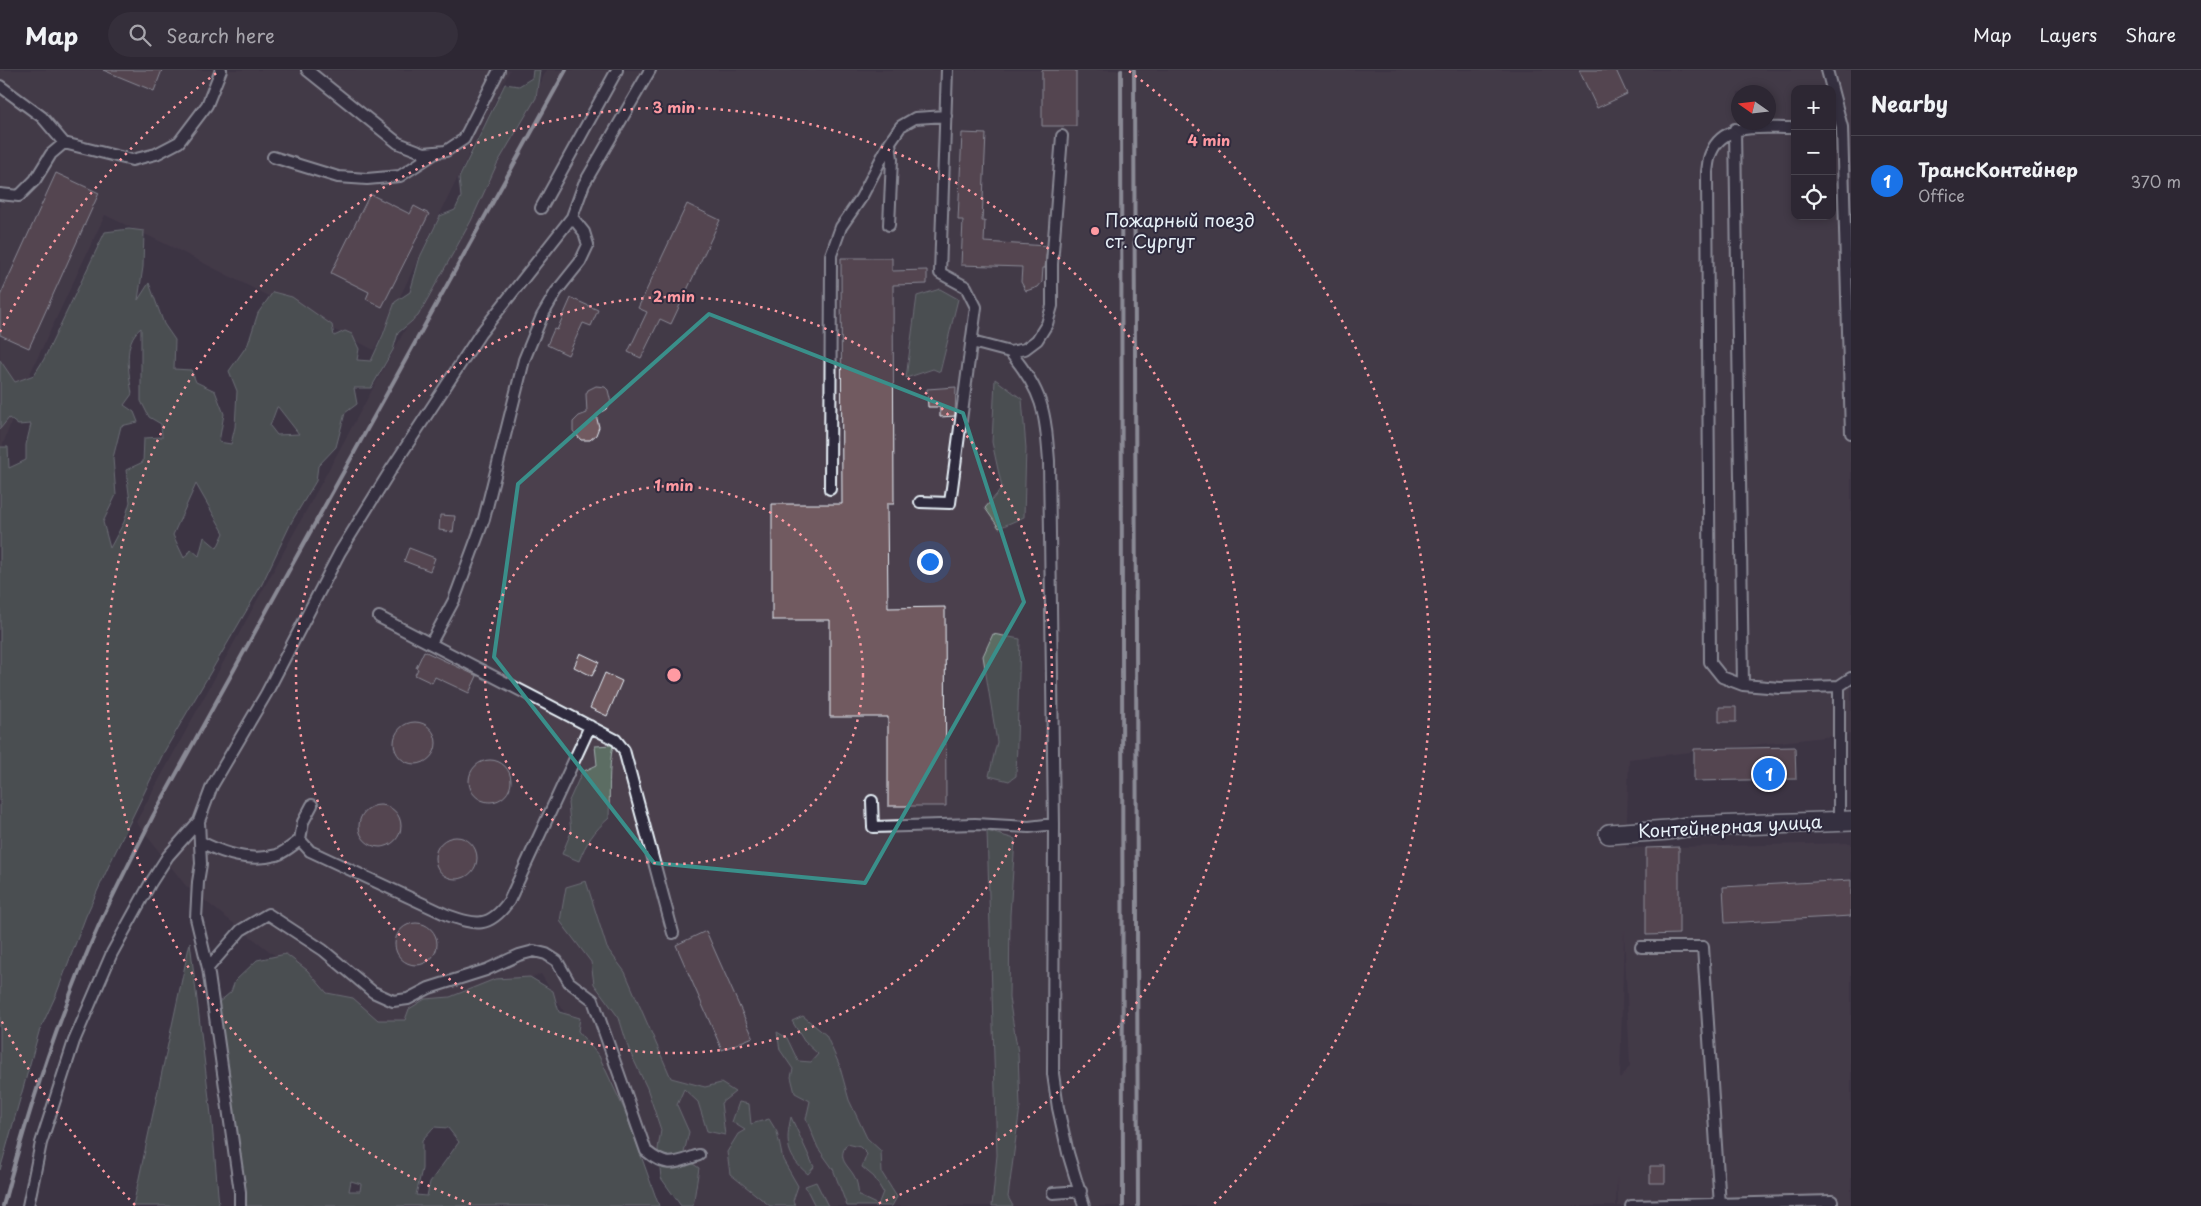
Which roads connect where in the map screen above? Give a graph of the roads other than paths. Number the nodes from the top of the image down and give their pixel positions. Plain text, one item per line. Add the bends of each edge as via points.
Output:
1 (221, 70) edge
2 (307, 70) edge
3 (499, 70) edge
4 (617, 70) edge
5 (650, 70) edge
6 (948, 70) edge
7 (1828, 70) edge
8 (1831, 85) edge
9 (0, 86) edge
10 (946, 116) junction
11 (1837, 127) edge
12 (1776, 128) edge
13 (1791, 128) edge
14 (1733, 130) edge
15 (1735, 130) edge
16 (1062, 136) dead end
17 (890, 142) junction
18 (64, 143) junction
19 (438, 152) junction
20 (273, 157) dead end
21 (0, 194) edge
22 (541, 208) dead end
23 (572, 217) junction
24 (889, 225) dead end
25 (972, 342) junction
26 (1010, 352) junction
27 (1851, 433) edge
28 (830, 489) dead end
29 (920, 502) dead end
30 (379, 617) dead end
31 (431, 644) junction
32 (1851, 678) edge
33 (1743, 685) junction
34 (1839, 686) junction
35 (590, 726) junction
36 (872, 801) dead end
37 (312, 804) dead end
38 (199, 821) junction
39 (1845, 821) edge
40 (1054, 824) junction
41 (1609, 834) dead end
42 (300, 840) junction
43 (201, 842) junction
44 (673, 933) dead end
45 (1641, 947) dead end
46 (208, 968) junction
47 (699, 1155) dead end
48 (1081, 1190) junction
49 (1053, 1193) dead end
50 (1720, 1204) edge
51 (28, 1206) edge
52 (240, 1206) edge
53 (1084, 1206) edge
54 (1631, 1206) edge
55 (1832, 1206) edge

1 - 18 lane via 207,105 195,123 179,142 156,154 132,160
2 - 19 lane via 398,143 424,153
3 - 19 lane via 464,139 446,151
4 - 22 lane
5 - 23 lane via 584,184
6 - 10 lane
7 - 8 lane
9 - 18 lane via 42,117
10 - 17 lane via 915,118 901,126
10 - 25 lane via 940,274 966,287 976,307
11 - 27 lane
12 - 13 lane
14 - 33 lane via 1719,139 1706,172 1708,617 1710,662 1722,678
15 - 33 lane
16 - 26 lane via 1052,306 1047,324 1037,340 1025,349
17 - 24 lane
17 - 28 lane via 861,198 841,227 830,255
18 - 21 lane via 51,154 35,180 19,196
19 - 20 lane via 400,176 367,179 338,177
23 - 31 lane via 584,232 588,245 580,262 542,316 524,360 484,519 454,600
23 - 38 lane via 480,334 340,552 266,694 212,786
25 - 26 lane
25 - 29 lane via 950,503
26 - 40 lane via 1040,396 1046,420
30 - 31 lane
31 - 35 lane
32 - 34 lane
33 - 34 lane via 1780,688
34 - 39 lane
35 - 42 lane via 509,901 498,916 487,921 470,922 447,915 310,851
35 - 44 lane via 616,740 624,750
36 - 40 lane via 873,827 975,824 1029,827
37 - 42 lane via 303,822
38 - 43 lane
38 - 51 lane via 168,856 112,953 74,1041 44,1134
39 - 41 street, Контейнерная улица via 1686,826
40 - 48 lane via 1053,1074 1068,1154
42 - 43 lane via 278,854 257,857 232,855
43 - 46 lane via 196,918
45 - 50 lane via 1703,947
46 - 47 lane via 240,930 268,914 323,950 373,992 393,1001 408,1000 428,988 486,970 519,955 546,954 557,961 569,982 593,1000 646,1151 659,1161 673,1164
46 - 52 lane
48 - 49 lane
48 - 53 lane
50 - 54 lane
50 - 55 lane via 1832,1201

